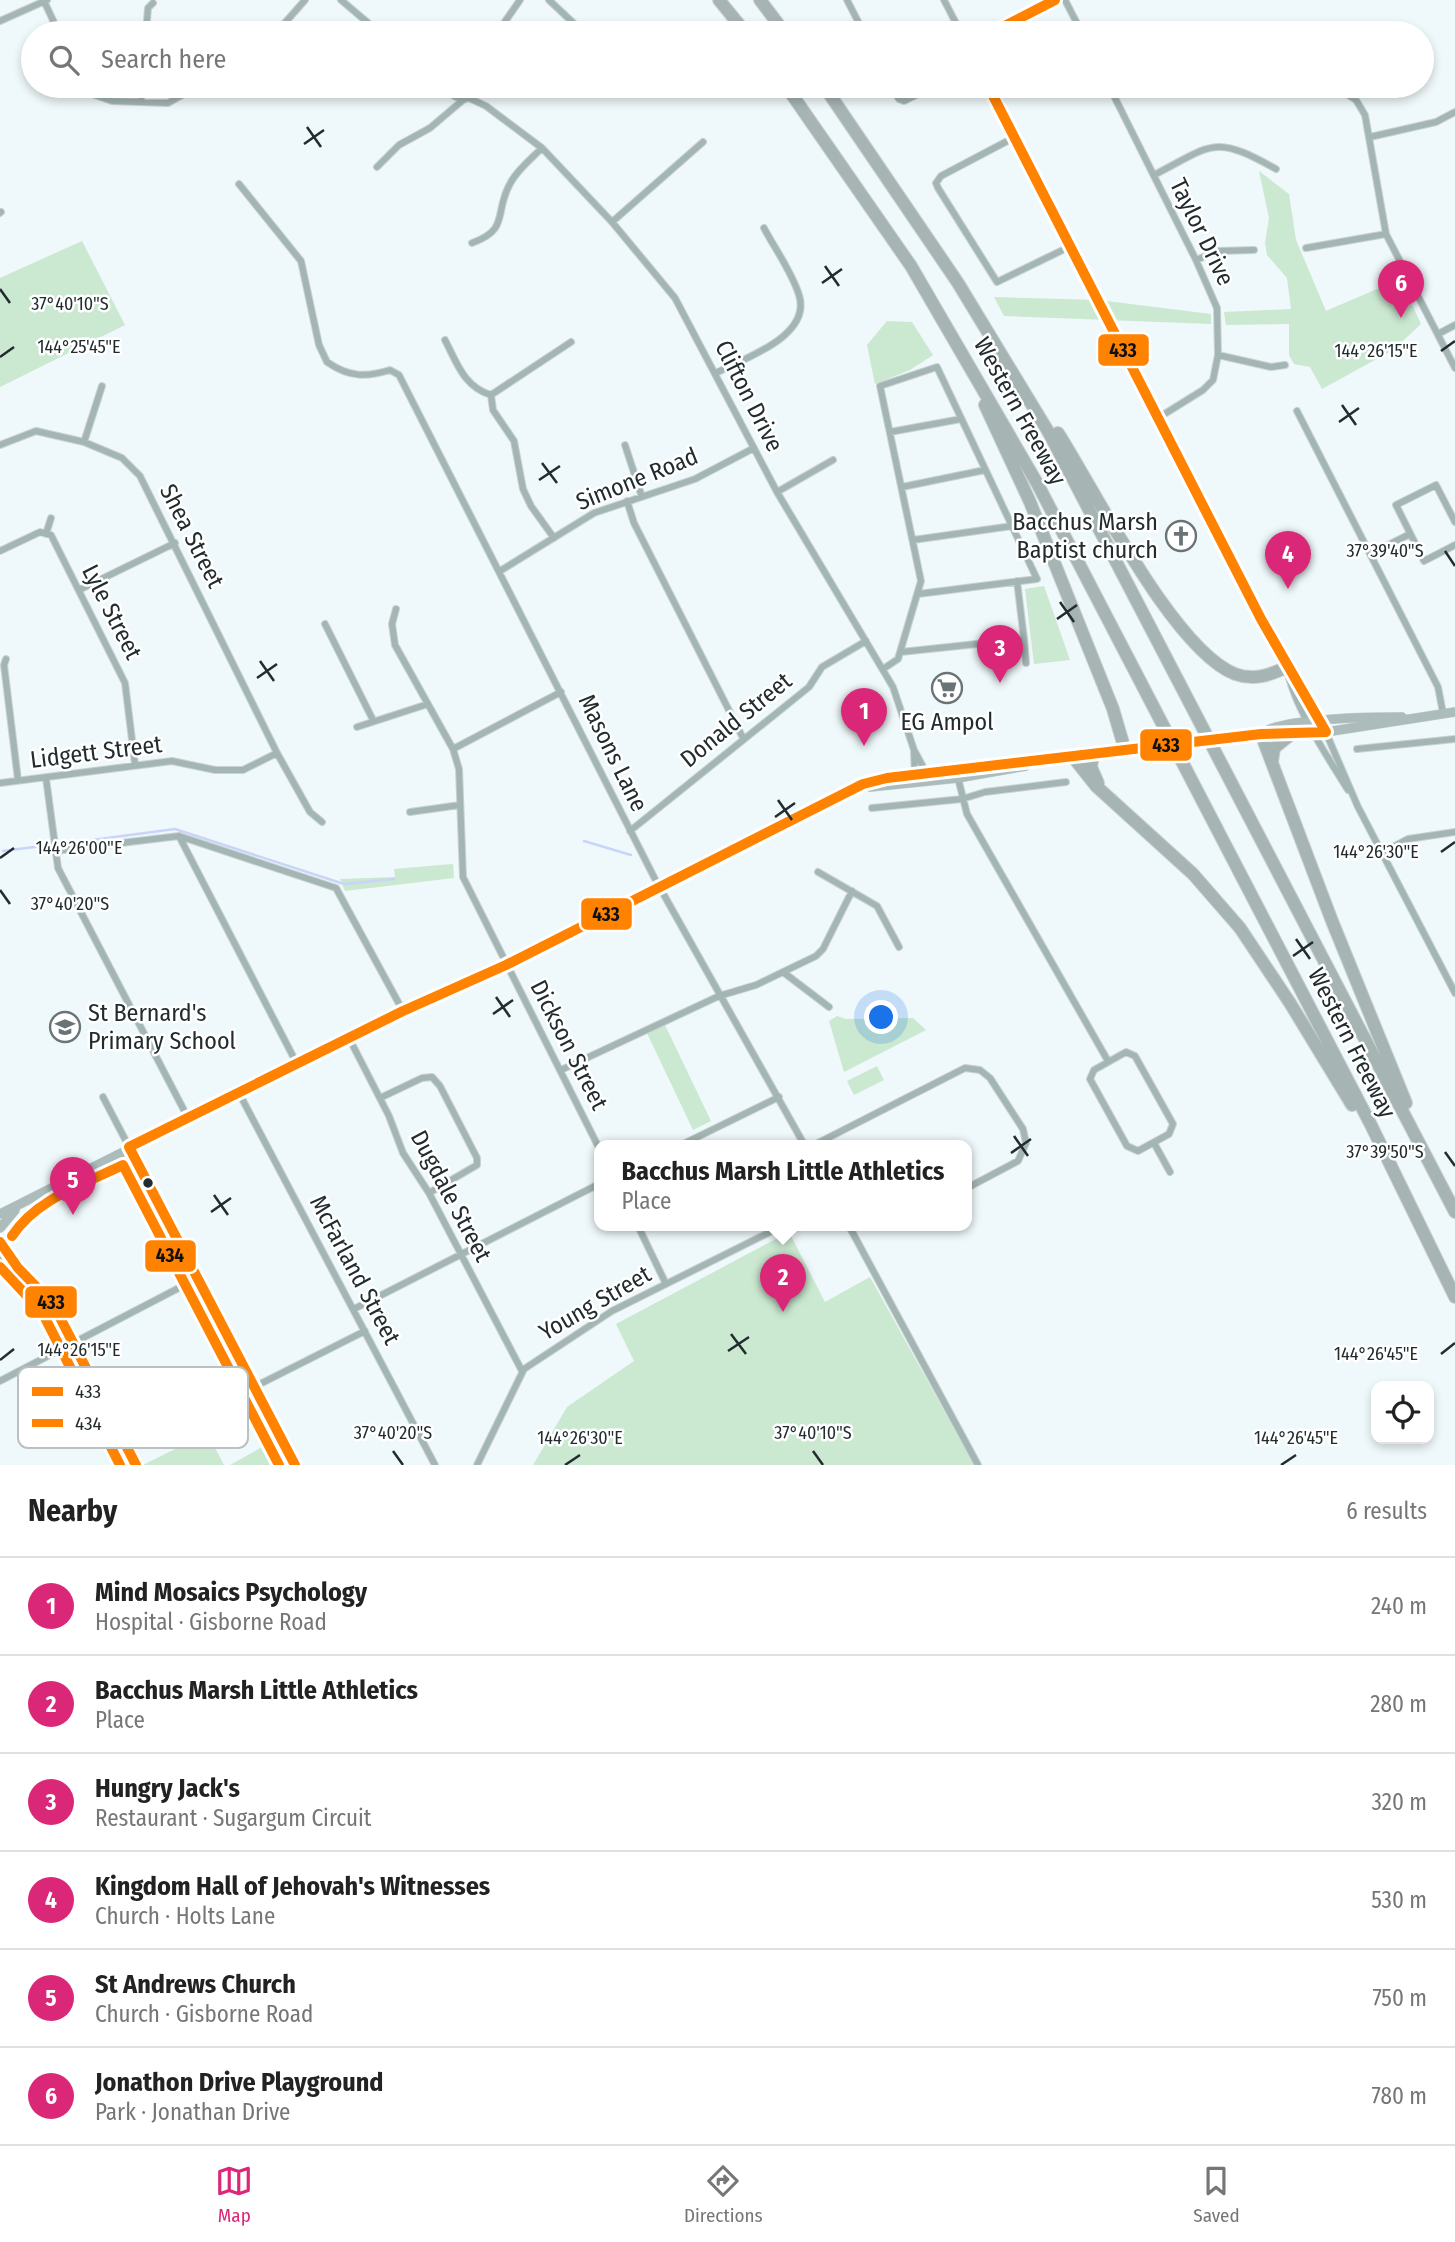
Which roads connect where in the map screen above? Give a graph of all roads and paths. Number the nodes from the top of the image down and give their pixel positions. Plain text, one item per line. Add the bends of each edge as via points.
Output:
1 (305, 0) edge
2 (520, 0) edge
3 (549, 0) edge
4 (719, 0) edge
5 (760, 0) edge
6 (847, 0) edge
7 (944, 0) edge
8 (1055, 0) edge
9 (1065, 0) edge
10 (46, 1) edge
11 (343, 1) edge
12 (153, 3) dead end
13 (0, 21) edge
14 (54, 21) edge
15 (147, 21) edge
16 (287, 21) edge
17 (366, 21) edge
18 (505, 21) edge
19 (571, 21) edge
20 (736, 21) edge
21 (776, 21) edge
22 (858, 21) edge
23 (955, 21) edge
24 (1014, 21) edge
25 (1076, 21) edge
26 (100, 98) edge
27 (141, 98) edge
28 (180, 98) edge
29 (448, 98) edge
30 (481, 98) edge
31 (795, 98) edge
32 (833, 98) edge
33 (994, 98) edge
34 (1116, 98) edge
35 (1354, 98) edge
36 (466, 99) joint
37 (141, 102) junction
38 (486, 106) junction
39 (1455, 112) edge
40 (445, 114) junction
41 (1015, 137) junction
42 (1370, 137) junction
43 (703, 142) dead end
44 (542, 148) junction
45 (377, 167) dead end
46 (1276, 169) dead end
47 (1154, 175) junction
48 (239, 184) dead end
49 (612, 222) junction
50 (764, 228) dead end
51 (1386, 234) junction
52 (472, 243) dead end
53 (1071, 246) junction
54 (1306, 248) dead end
55 (1254, 250) dead end
56 (1196, 260) junction
57 (933, 302) junction
58 (1455, 325) edge
59 (1438, 334) junction
60 (445, 340) dead end
61 (995, 340) junction
62 (570, 342) dead end
63 (1218, 355) junction
64 (1285, 365) dead end
65 (1455, 368) edge
66 (716, 373) junction
67 (102, 386) dead end
68 (491, 395) junction
69 (1297, 411) dead end
70 (1158, 418) junction
71 (961, 419) junction
72 (890, 432) junction
73 (84, 442) junction
74 (0, 445) edge
75 (625, 445) dead end
76 (754, 448) junction
77 (833, 460) dead end
78 (985, 470) junction
79 (902, 487) junction
80 (777, 492) junction
81 (642, 497) junction
82 (627, 501) junction
83 (51, 518) dead end
84 (1455, 522) edge
85 (1012, 526) junction
86 (46, 534) junction
87 (1410, 534) junction
88 (554, 538) junction
89 (913, 540) junction
90 (175, 543) junction
91 (1455, 545) edge
92 (0, 551) edge
93 (1370, 554) junction
94 (500, 571) junction
95 (1017, 582) junction
96 (79, 590) junction
97 (918, 594) junction
98 (396, 608) dead end
99 (324, 624) dead end
100 (1024, 639) junction
101 (866, 641) junction
102 (901, 652) junction
103 (6, 659) dead end
104 (1026, 663) dead end
105 (1287, 667) junction
106 (883, 669) junction
107 (561, 692) junction
108 (428, 704) junction
109 (1455, 712) edge
110 (1443, 713) junction
111 (1416, 717) junction
112 (373, 720) junction
113 (1321, 721) junction
114 (1310, 722) junction
115 (357, 727) dead end
116 (1326, 732) junction
117 (1315, 733) junction
118 (1262, 734) junction
119 (1290, 735) junction
120 (743, 738) junction
121 (1455, 739) edge
122 (1357, 748) dead end
123 (453, 749) junction
124 (914, 750) junction
125 (1125, 750) junction
126 (277, 754) junction
127 (1093, 755) junction
128 (1073, 757) junction
129 (1272, 763) junction
130 (135, 764) junction
131 (958, 775) junction
132 (46, 778) junction
133 (927, 778) junction
134 (916, 779) junction
135 (18, 780) junction
136 (1066, 782) dead end
137 (0, 783) edge
138 (1106, 794) junction
139 (962, 799) junction
140 (460, 805) junction
141 (1358, 807) junction
142 (873, 808) dead end
143 (410, 812) dead end
144 (322, 822) dead end
145 (630, 831) junction
146 (1455, 832) edge
147 (179, 836) junction
148 (55, 851) junction
149 (1382, 853) junction
150 (818, 872) dead end
151 (660, 889) junction
152 (852, 891) junction
153 (899, 947) dead end
154 (506, 965) junction
155 (783, 972) junction
156 (1455, 972) edge
157 (1447, 976) junction
158 (1455, 993) edge
159 (719, 996) junction
160 (829, 1007) dead end
161 (404, 1011) junction
162 (349, 1038) junction
163 (1108, 1061) junction
164 (297, 1064) junction
165 (561, 1070) junction
166 (239, 1093) junction
167 (103, 1097) dead end
168 (779, 1097) junction
169 (380, 1098) junction
170 (188, 1118) junction
171 (595, 1140) edge
172 (690, 1140) edge
173 (802, 1140) edge
174 (824, 1140) edge
175 (1154, 1143) junction
176 (130, 1147) junction
177 (1170, 1172) dead end
178 (972, 1185) edge
179 (594, 1187) edge
180 (1404, 1189) junction
181 (36, 1194) junction
182 (429, 1194) junction
183 (1455, 1212) edge
184 (0, 1214) edge
185 (0, 1228) edge
186 (640, 1231) edge
187 (772, 1231) edge
188 (852, 1231) edge
189 (0, 1242) edge
190 (460, 1254) junction
191 (0, 1257) edge
192 (18, 1268) junction
193 (198, 1278) junction
194 (666, 1284) junction
195 (1455, 1297) edge
196 (354, 1309) junction
197 (365, 1331) junction
198 (74, 1342) junction
199 (27, 1367) edge
200 (86, 1367) edge
201 (244, 1367) edge
202 (522, 1371) junction
203 (18, 1372) edge
204 (248, 1375) edge
205 (0, 1381) edge
206 (254, 1387) junction
207 (127, 1448) edge
208 (135, 1465) edge
209 (295, 1465) edge
210 (435, 1465) edge
211 (477, 1465) edge
212 (978, 1465) edge

1 - 16 street
2 - 18 street
3 - 19 street
4 - 20 highway
5 - 21 highway
6 - 22 street
7 - 23 street
8 - 24 street
9 - 25 street
10 - 13 street
10 - 14 street
11 - 17 street
12 - 15 street
26 - 37 street
27 - 37 street
28 - 37 street
29 - 40 street
30 - 38 street, Clifton Drive
31 - 57 highway, Western Freeway
32 - 61 highway, Western Freeway
33 - 41 street
34 - 47 street, Taylor Drive
35 - 42 street
36 - 38 street, Clifton Drive
36 - 40 street
38 - 44 street, Clifton Drive
39 - 42 street via 1436,122
40 - 45 street via 399,145
41 - 53 street
41 - 53 street via 941,176 938,188 997,282
42 - 51 street
43 - 49 street
44 - 49 street, Clifton Drive
44 - 52 street via 512,180 497,229 490,237
46 - 47 street via 1241,150 1217,145
47 - 56 street, Taylor Drive
48 - 94 street, Masons Lane via 301,261 319,345 327,362 365,376 396,372
49 - 66 street, Clifton Drive via 675,298
50 - 66 street via 799,295 797,324 788,335
51 - 54 street
51 - 59 street
53 - 70 street
55 - 56 street via 1218,251
56 - 63 street, Taylor Drive via 1217,308
57 - 125 highway via 1030,502
57 - 180 highway, Western Freeway via 1053,513
58 - 59 street
59 - 65 street
60 - 68 street via 467,382 476,391
61 - 105 highway via 1188,636 1234,673 1255,677
61 - 183 highway, Western Freeway via 1094,514
62 - 68 street
63 - 64 street via 1271,367
63 - 70 street, Taylor Drive via 1213,380
66 - 76 street, Clifton Drive
67 - 73 street
68 - 88 street via 493,410 514,441 527,498
69 - 93 street
70 - 105 street
71 - 72 street
71 - 72 street via 937,367 880,386
71 - 78 street
72 - 79 street
73 - 74 street, Shea Street via 36,431
73 - 90 street, Shea Street via 122,458 140,476
75 - 81 street
76 - 80 street, Clifton Drive
76 - 81 street, Simone Road via 695,479
77 - 80 street
78 - 79 street
78 - 85 street
79 - 89 street
80 - 101 street, Clifton Drive
81 - 82 street, Simone Road
82 - 88 street, Simone Road via 594,513
82 - 120 street
83 - 86 street
84 - 87 street via 1436,485 1396,505
85 - 89 street
85 - 95 street via 1037,579
86 - 92 street via 31,535
86 - 96 street, Lyle Street via 51,535
87 - 91 street via 1424,561
87 - 93 street
88 - 94 street, Simone Road
89 - 97 street via 921,581
90 - 96 street
90 - 126 street, Shea Street
93 - 110 street via 1438,687
94 - 107 street, Masons Lane
95 - 97 street
95 - 100 street
96 - 130 street, Lyle Street via 125,683
97 - 102 street
98 - 108 street, Dickson Street via 392,624 395,645
99 - 112 street
100 - 102 street
100 - 104 street
101 - 106 street, Clifton Drive
101 - 120 street, Donald Street via 822,667 809,687
102 - 106 street
103 - 135 street
105 - 113 street
105 - 114 street
106 - 124 street, Clifton Drive via 904,712
107 - 123 street
107 - 145 street, Masons Lane
108 - 112 street
108 - 123 street, Dickson Street
109 - 110 main road
110 - 111 main road
111 - 113 main road
111 - 116 main road
112 - 115 street
113 - 114 main road
113 - 116 street
114 - 117 street
114 - 118 main road via 1270,728
116 - 117 main road
116 - 141 street
117 - 119 main road
117 - 141 street
118 - 119 main road
118 - 125 main road, bridge
118 - 129 highway
119 - 129 highway via 1274,748
120 - 145 street, Donald Street
121 - 122 street
123 - 140 street, Dickson Street
124 - 133 street
124 - 134 street
125 - 127 main road
126 - 130 street, Lidgett Street via 243,770 215,771 172,761
126 - 144 street, Shea Street via 310,812
127 - 128 main road
127 - 138 highway via 1093,773
128 - 131 main road
128 - 138 highway
129 - 183 highway via 1367,1010
130 - 132 street, Lidgett Street
131 - 133 main road
131 - 139 street
132 - 135 street, Lidgett Street
132 - 148 street
133 - 134 main road
134 - 151 main road via 846,791
135 - 137 street, Lidgett Street
136 - 139 street
138 - 180 highway via 1173,854 1240,928
139 - 142 street
139 - 163 street
140 - 143 street
140 - 154 street, Dickson Street via 463,877
141 - 149 street
145 - 151 street, Masons Lane
146 - 149 street via 1408,839
147 - 148 street
147 - 161 street via 336,888
147 - 164 street
148 - 170 street via 70,892
149 - 157 street
150 - 152 street
151 - 154 main road
151 - 159 street, Masons Lane
152 - 153 street via 877,906
152 - 155 street via 823,949
154 - 161 main road
154 - 165 street, Dickson Street
155 - 159 street
155 - 160 street
156 - 157 street
157 - 158 street
159 - 165 street
159 - 168 street, Masons Lane
161 - 162 main road
162 - 164 main road
162 - 169 street, Dugdale Street
163 - 175 street via 1094,1070 1090,1079 1127,1146 1138,1151
163 - 175 street via 1124,1052 1132,1054 1151,1083 1173,1124 1169,1135
164 - 166 main road
165 - 171 street, Dickson Street
166 - 170 main road
166 - 196 street, McFarland Street
167 - 176 street
168 - 172 street
168 - 173 street, Masons Lane
169 - 182 street, Dugdale Street via 403,1153
169 - 182 street via 432,1077 477,1158 477,1165
170 - 176 main road
174 - 178 street via 965,1068 980,1070 1023,1129 1026,1143 1018,1161
175 - 177 street
176 - 181 main road
176 - 193 street
179 - 190 street
180 - 195 highway, Western Freeway
181 - 184 main road
181 - 185 main road
182 - 190 street, Dugdale Street
186 - 194 street
187 - 194 street, Young Street
188 - 212 street
189 - 192 street
190 - 196 street
190 - 202 street, Dugdale Street
191 - 192 street
192 - 198 street via 53,1304
193 - 198 street
193 - 201 street
194 - 202 street, Young Street via 582,1329
196 - 197 street, McFarland Street
197 - 206 street
197 - 210 street, McFarland Street
198 - 199 street
198 - 200 street
202 - 211 street, Young Street
203 - 205 street
204 - 206 street
206 - 209 street
207 - 208 street

